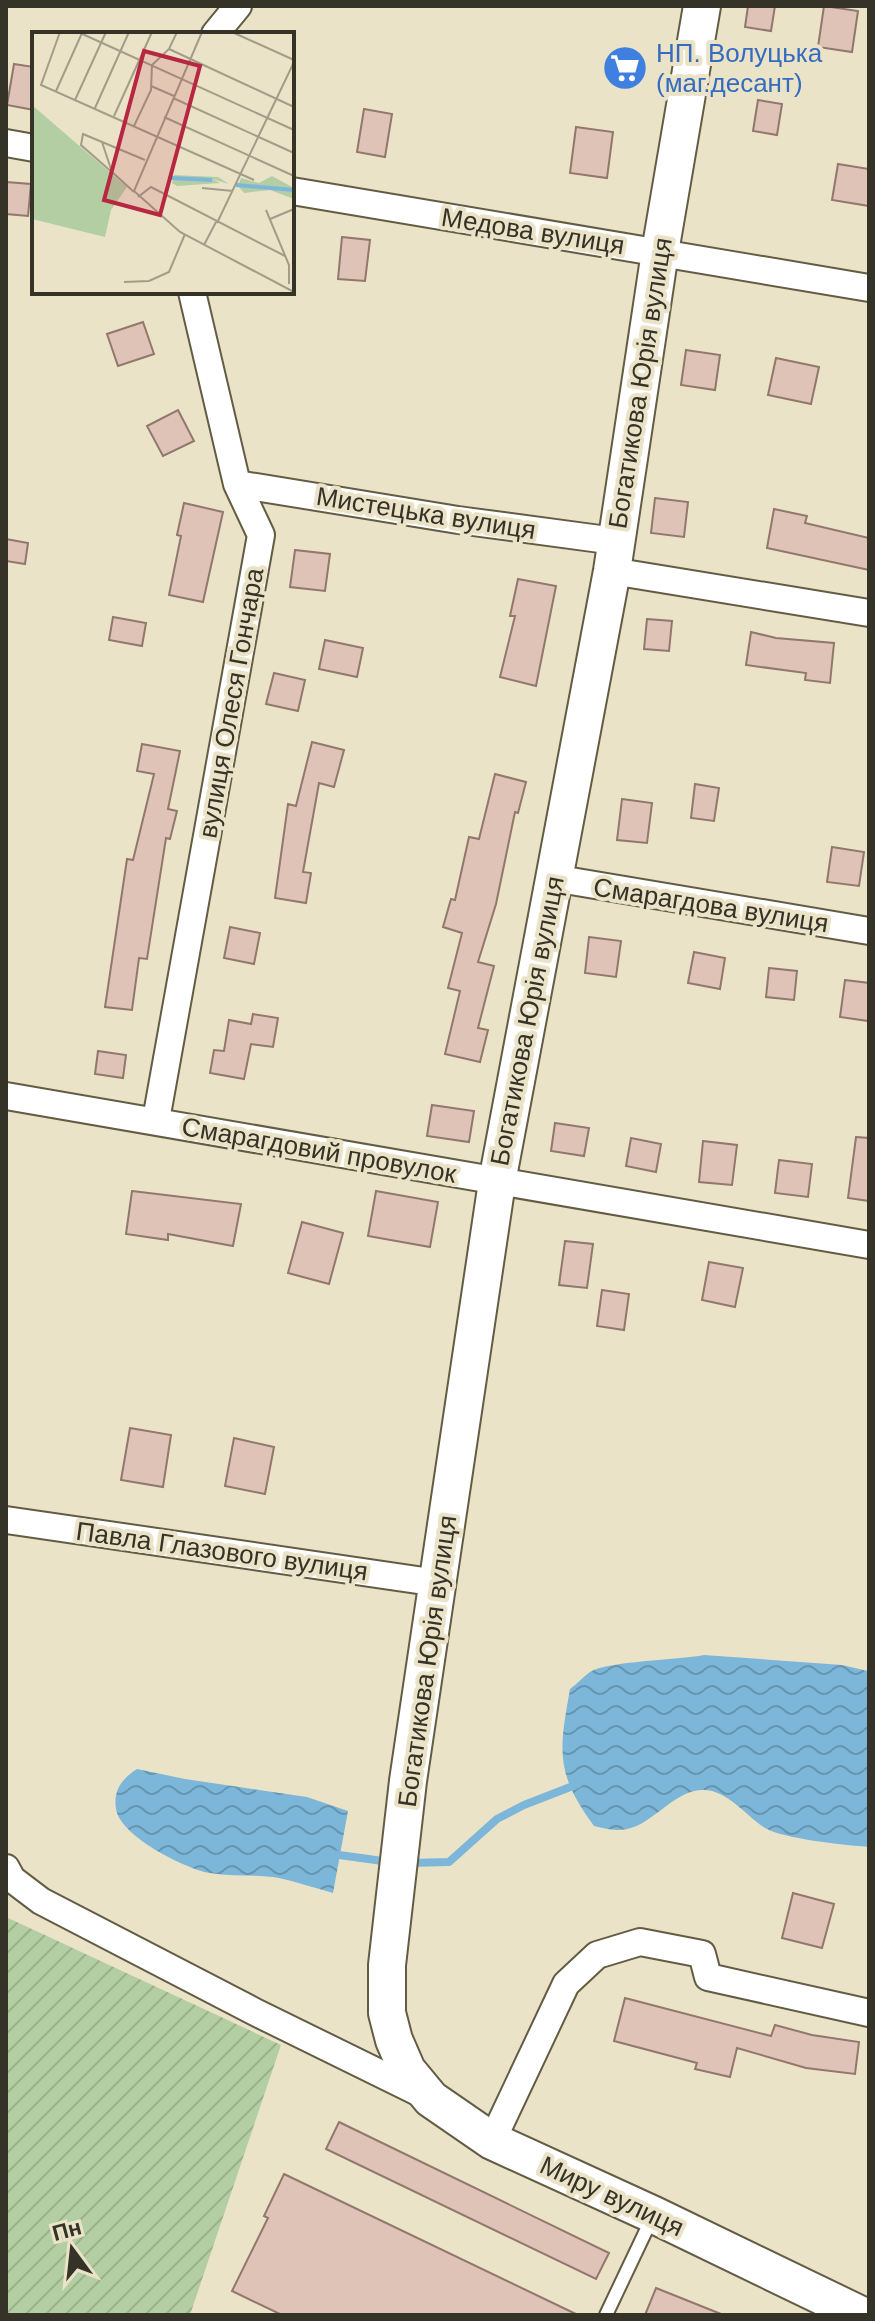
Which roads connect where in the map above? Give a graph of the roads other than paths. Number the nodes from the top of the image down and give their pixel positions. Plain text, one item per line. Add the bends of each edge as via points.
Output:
1 (238, 6) edge
2 (702, 6) edge
3 (217, 32) edge
4 (6, 143) edge
5 (32, 148) edge
6 (294, 191) edge
7 (660, 252) junction
8 (869, 288) edge
9 (192, 294) edge
10 (237, 484) junction
11 (614, 556) junction
12 (869, 613) edge
13 (553, 878) junction
14 (869, 931) edge
15 (6, 1096) edge
16 (156, 1120) junction
17 (497, 1182) junction
18 (869, 1245) edge
19 (6, 1520) edge
20 (438, 1583) junction
21 (6, 1868) edge
22 (6, 1885) edge
23 (41, 1901) junction
24 (869, 2013) edge
25 (394, 2040) joint
26 (431, 2099) junction
27 (492, 2141) junction
28 (654, 2215) junction
29 (606, 2315) edge
30 (861, 2315) edge

1 - 3 street
2 - 7 street, Богатикова Юрія вулиця
4 - 5 street
6 - 7 street, Медова вулиця
7 - 8 street, Медова вулиця
7 - 11 street, Богатикова Юрія вулиця
9 - 10 street, вулиця Олеся Гончара
10 - 11 street, Мистецька вулиця via 458,520
10 - 16 street, вулиця Олеся Гончара via 261,535
11 - 12 street, Мистецька вулиця
11 - 13 street, Богатикова Юрія вулиця
13 - 14 street, Смарагдова вулиця
13 - 17 street, Богатикова Юрія вулиця
15 - 16 street, Смарагдовий провулок
16 - 17 street, Смарагдовий провулок
17 - 18 street, Смарагдовий провулок
17 - 20 street, Богатикова Юрія вулиця
19 - 20 street, Павла Глазового вулиця
20 - 25 street, Богатикова Юрія вулиця via 387,1965 387,2013
21 - 23 street
22 - 23 street
23 - 26 street
24 - 27 street via 708,1977 702,1954 640,1942 597,1955 566,1984
25 - 26 street, Миру вулиця via 407,2070
26 - 27 street, Миру вулиця
27 - 28 street, Миру вулиця
28 - 29 lane
28 - 30 street, Миру вулиця

